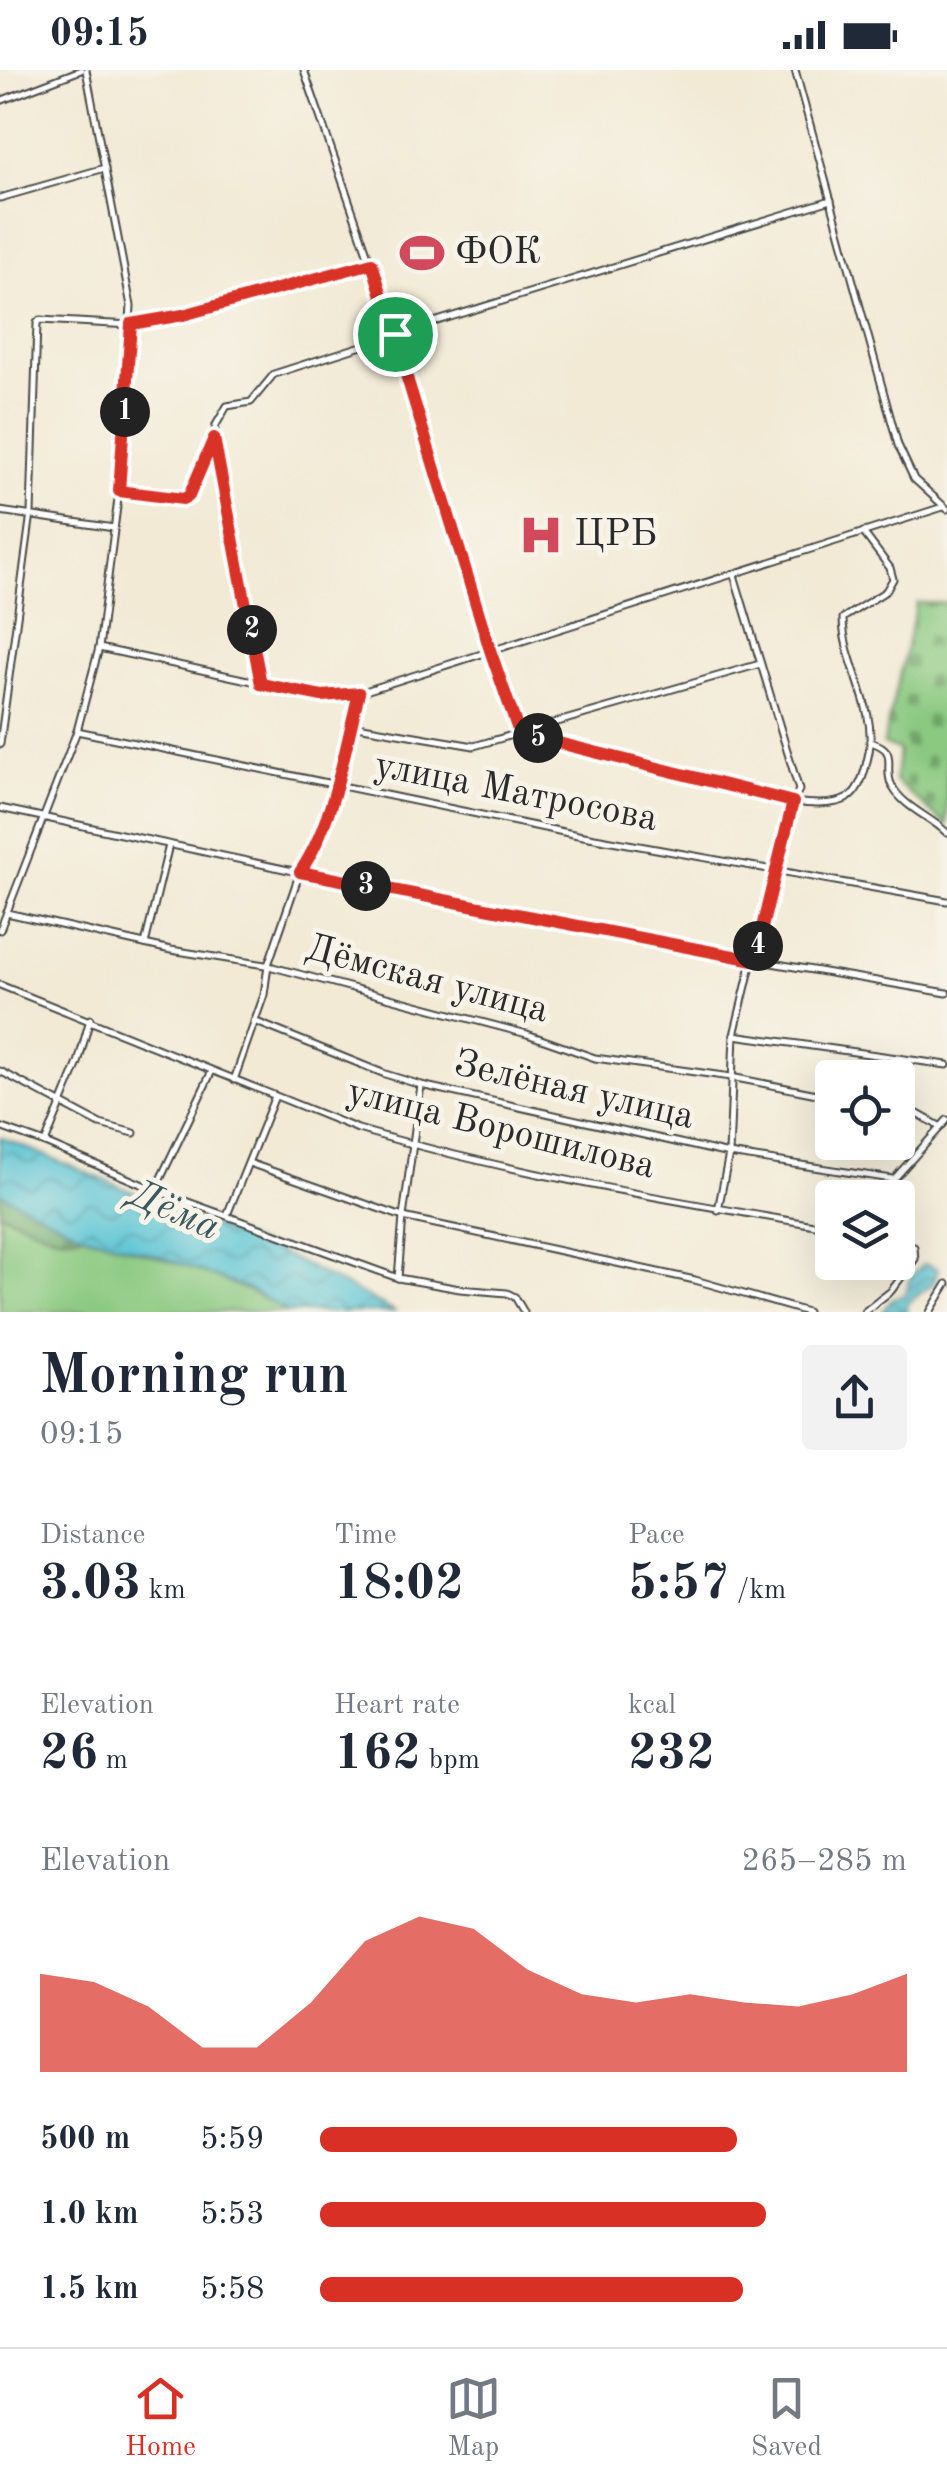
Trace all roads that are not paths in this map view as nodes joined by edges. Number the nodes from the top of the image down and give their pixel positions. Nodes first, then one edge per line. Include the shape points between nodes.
1 (84, 70) edge
2 (304, 70) edge
3 (795, 70) edge
4 (0, 100) edge
5 (105, 168) junction
6 (0, 198) edge
7 (831, 200) junction
8 (372, 263) junction
9 (131, 324) junction
10 (394, 335) junction
11 (214, 438) junction
12 (119, 491) junction
13 (945, 508) edge
14 (0, 510) edge
15 (32, 513) junction
16 (114, 528) junction
17 (863, 532) junction
18 (734, 574) junction
19 (99, 648) junction
20 (490, 650) junction
21 (760, 664) junction
22 (261, 684) junction
23 (359, 693) junction
24 (351, 725) junction
25 (77, 731) junction
26 (519, 733) junction
27 (870, 742) junction
28 (0, 744) edge
29 (334, 786) junction
30 (793, 802) junction
31 (0, 808) edge
32 (44, 816) junction
33 (947, 833) edge
34 (170, 844) junction
35 (775, 871) junction
36 (300, 872) junction
37 (947, 901) edge
38 (6, 913) junction
39 (0, 930) edge
40 (146, 944) junction
41 (754, 960) junction
42 (268, 966) junction
43 (2, 986) edge
44 (947, 993) edge
45 (0, 998) edge
46 (90, 1019) junction
47 (254, 1021) junction
48 (734, 1036) junction
49 (947, 1065) edge
50 (212, 1071) junction
51 (0, 1072) edge
52 (731, 1076) junction
53 (234, 1080) junction
54 (421, 1085) junction
55 (815, 1093) edge
56 (275, 1096) junction
57 (60, 1104) junction
58 (915, 1113) edge
59 (947, 1120) edge
60 (0, 1127) edge
61 (941, 1127) junction
62 (134, 1133) dead end
63 (46, 1143) junction
64 (412, 1144) junction
65 (729, 1154) junction
66 (249, 1162) junction
67 (892, 1180) joint
68 (155, 1190) junction
69 (718, 1210) junction
70 (227, 1216) junction
71 (403, 1216) junction
72 (815, 1225) edge
73 (398, 1278) junction
74 (899, 1280) edge
75 (947, 1284) edge
76 (524, 1312) edge
77 (807, 1312) edge
78 (864, 1312) edge
79 (930, 1312) edge

1 - 4 street
1 - 5 street
2 - 8 street
3 - 7 street
5 - 6 street
5 - 9 street
7 - 10 street
7 - 13 street via 898,446 914,479
8 - 9 street
8 - 10 street
9 - 12 street
9 - 15 street via 36,323
10 - 11 street via 274,374 251,402 226,406
10 - 20 street
11 - 12 street via 189,496
11 - 22 street
12 - 16 street
13 - 17 street
14 - 15 street
15 - 16 street
15 - 28 street
16 - 19 street
17 - 18 street
17 - 27 street via 893,579 886,591 843,618
18 - 20 street
18 - 21 street
19 - 22 street
19 - 25 street
20 - 23 street
20 - 26 street
21 - 26 street
21 - 30 street via 798,779
22 - 23 street via 322,696
23 - 24 street
24 - 26 street via 474,746
24 - 29 street
25 - 29 street, улица Матросова
25 - 32 street
26 - 30 street
27 - 30 street via 863,776 846,799
27 - 33 street via 888,753 893,790
29 - 35 street, улица Матросова
29 - 36 street
30 - 35 street
31 - 32 street
32 - 34 street
32 - 38 street
34 - 36 street
34 - 40 street
35 - 37 street, улица Матросова
35 - 41 street
36 - 41 street
36 - 42 street
38 - 39 street
38 - 40 street, Дёмская улица
40 - 42 street, Дёмская улица
41 - 44 street
41 - 48 street
42 - 47 street
42 - 52 street, Дёмская улица via 596,1058
43 - 45 street
43 - 46 street, улица Ворошилова
46 - 50 street, улица Ворошилова
46 - 57 street
47 - 53 street
47 - 54 street, Зелёная улица
48 - 49 street
48 - 52 street
50 - 53 street, улица Ворошилова
50 - 68 street
51 - 57 street
52 - 55 street, Дёмская улица
52 - 65 street
53 - 56 street, улица Ворошилова
54 - 64 street
54 - 65 street, Зелёная улица
56 - 64 street, улица Ворошилова
56 - 66 street
57 - 62 street
57 - 63 street
58 - 61 street
59 - 61 street
60 - 63 street
61 - 67 street
63 - 68 street
64 - 69 street, улица Ворошилова
64 - 71 street
65 - 67 street, Зелёная улица
65 - 69 street
66 - 70 street
66 - 71 street
68 - 70 street
69 - 72 street, улица Ворошилова
70 - 73 street
71 - 73 street
71 - 77 street via 695,1280
73 - 76 street via 500,1290 516,1297
74 - 78 street
75 - 79 street

